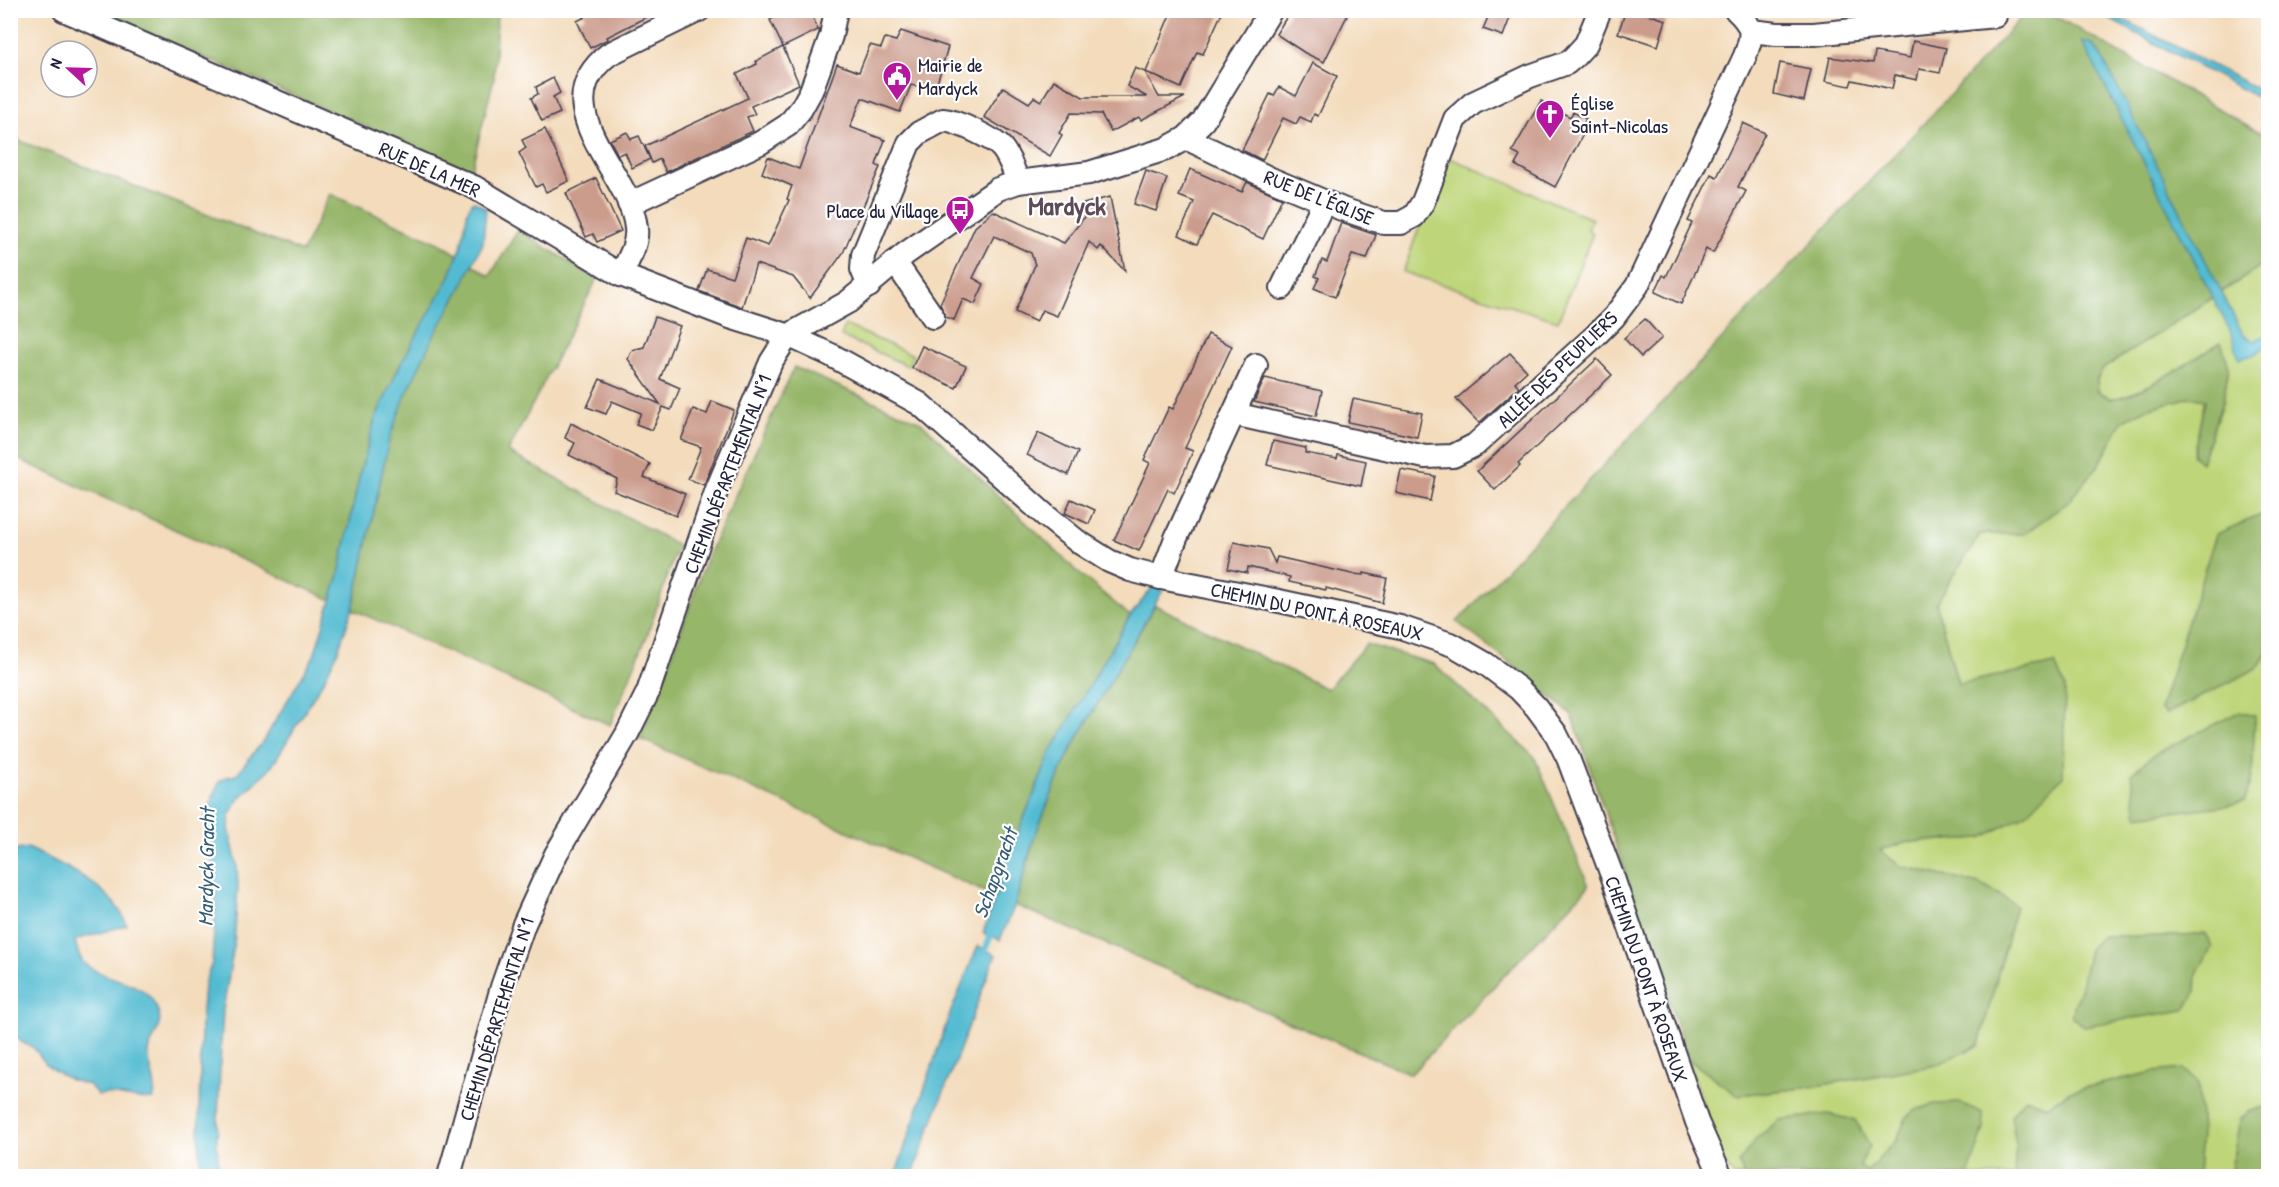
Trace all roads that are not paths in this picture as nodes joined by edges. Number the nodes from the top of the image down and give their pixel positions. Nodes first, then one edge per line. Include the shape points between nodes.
1 (64, 10) edge
2 (699, 10) edge
3 (836, 10) edge
4 (1271, 10) edge
5 (1600, 10) edge
6 (1736, 10) edge
7 (1995, 16) dead end
8 (1751, 31) junction
9 (1186, 138) junction
10 (1018, 183) junction
11 (1324, 202) junction
12 (629, 204) junction
13 (895, 262) junction
14 (621, 275) junction
15 (869, 286) junction
16 (1282, 288) dead end
17 (933, 317) dead end
18 (790, 336) junction
19 (1256, 365) dead end
20 (1234, 414) junction
21 (1161, 578) junction
22 (449, 1176) edge
23 (1721, 1176) edge

1 - 14 street, RUE DE LA MER via 467,184
2 - 12 street via 609,54 596,65 588,81 584,99 590,131
3 - 12 street via 811,91 788,125 760,143
4 - 9 street, CHEMIN DÉPARTEMENTAL N°1 via 1206,116
5 - 11 street, RUE DE L'ÉGLISE via 1586,44 1567,63 1530,76 1473,103 1461,113 1451,126 1419,211 1407,221 1384,223
6 - 8 street
7 - 8 street via 1814,34
8 - 20 street, ALLÉE DES PEUPLIERS via 1745,56 1630,296 1596,336 1475,446 1454,456 1425,457
9 - 10 street, CHEMIN DÉPARTEMENTAL N°1 via 1166,149 1104,169
9 - 11 street, RUE DE L'ÉGLISE
10 - 13 street, CHEMIN DÉPARTEMENTAL N°1 via 990,193
10 - 15 street via 1002,148 960,124 943,120 919,133 909,143 863,255 862,269
11 - 16 street
12 - 14 street via 636,239
13 - 15 street, CHEMIN DÉPARTEMENTAL N°1
13 - 17 street
14 - 18 street, RUE DE LA MER
15 - 18 street, CHEMIN DÉPARTEMENTAL N°1
18 - 21 street, CHEMIN DU PONT À ROSEAUX via 920,404 1046,516 1088,548 1130,570
18 - 22 street, CHEMIN DÉPARTEMENTAL N°1 via 771,362 717,489 648,692 556,854 531,907 502,987
19 - 20 street
20 - 21 street
21 - 23 street, CHEMIN DU PONT À ROSEAUX via 1428,635 1486,664 1536,707 1556,734 1577,778 1697,1122

